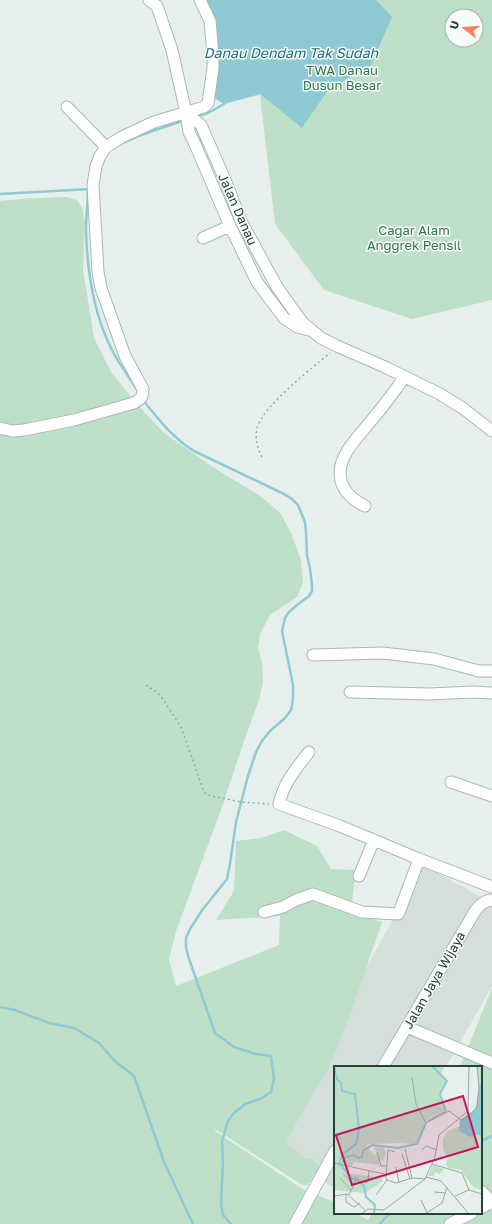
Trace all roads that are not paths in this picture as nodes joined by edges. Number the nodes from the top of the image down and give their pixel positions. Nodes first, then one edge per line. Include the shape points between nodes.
1 (150, 0) edge
2 (200, 0) edge
3 (67, 107) dead end
4 (189, 119) junction
5 (106, 147) junction
6 (230, 226) junction
7 (203, 238) dead end
8 (312, 331) junction
9 (405, 377) junction
10 (0, 428) edge
11 (492, 431) edge
12 (365, 506) dead end
13 (313, 655) dead end
14 (492, 671) edge
15 (350, 692) dead end
16 (492, 693) edge
17 (309, 752) dead end
18 (451, 782) dead end
19 (492, 796) edge
20 (374, 840) junction
21 (419, 859) junction
22 (359, 876) dead end
23 (492, 887) edge
24 (492, 900) edge
25 (264, 912) dead end
26 (407, 1027) junction
27 (492, 1063) edge
28 (384, 1066) edge
29 (334, 1153) edge
30 (482, 1192) edge
31 (492, 1202) edge
32 (482, 1207) edge
33 (470, 1214) edge
34 (295, 1224) edge
35 (450, 1224) edge

1 - 4 street via 157,6 172,50
2 - 4 street via 210,21 213,68 209,99 204,107
3 - 5 street
4 - 5 street via 154,122
4 - 6 street, Jalan Danau via 189,132
4 - 8 street, Jalan Danau via 201,125 241,221 277,287 303,323
5 - 10 street via 96,166 93,189 98,272 101,288 125,356 142,385 142,396 134,403 74,420 18,431
6 - 7 street
6 - 8 street, Jalan Danau via 264,294 284,318 298,327
8 - 9 street, Jalan Danau via 337,346
9 - 11 street, Jalan Danau via 440,394
9 - 12 street via 356,439 342,464 341,482 346,492
13 - 14 street via 383,653 434,659 479,671
15 - 16 street
17 - 20 street via 287,782 279,804
18 - 19 street
20 - 21 street
20 - 22 street
21 - 23 street
21 - 25 street via 398,914 362,912 313,894
24 - 26 street, Jalan Jaya Wijaya via 485,901 478,907
26 - 27 street
26 - 28 street, Jalan Jaya Wijaya
29 - 34 street
30 - 31 street
31 - 32 street
33 - 35 street

